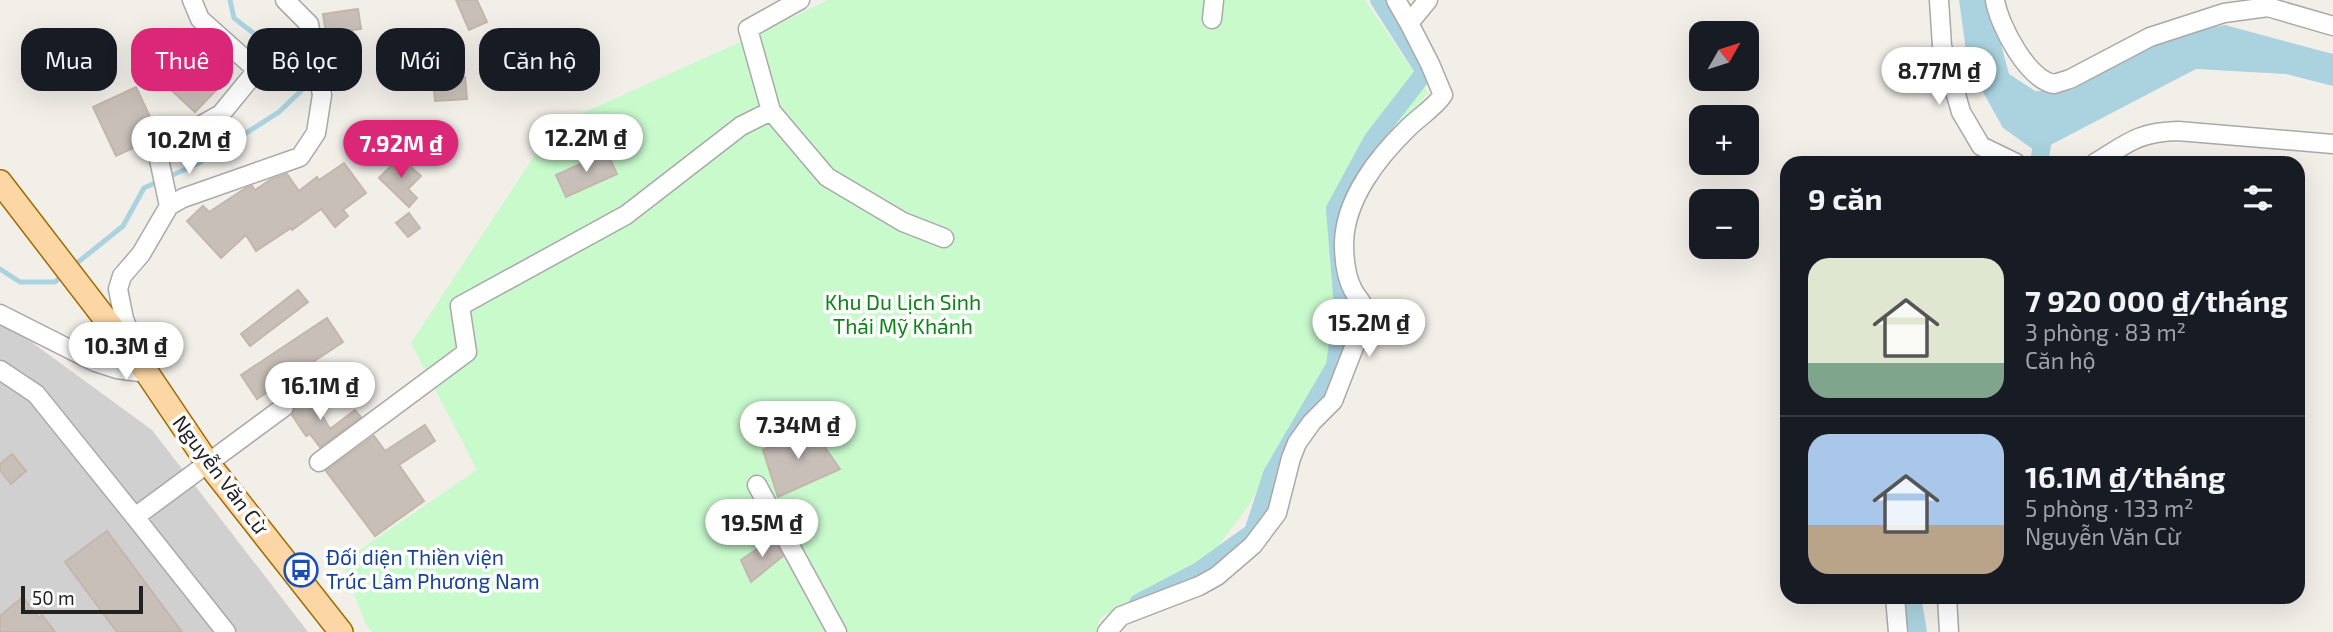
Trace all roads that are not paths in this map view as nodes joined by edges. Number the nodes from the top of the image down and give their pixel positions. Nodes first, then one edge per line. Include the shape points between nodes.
1 (192, 0) edge
2 (285, 0) edge
3 (800, 0) edge
4 (1214, 0) edge
5 (1428, 0) edge
6 (1939, 0) edge
7 (1995, 0) edge
8 (1402, 10) edge
9 (1212, 19) dead end
10 (2333, 26) edge
11 (771, 111) junction
12 (2333, 144) edge
13 (2002, 156) edge
14 (2107, 156) edge
15 (0, 182) edge
16 (169, 206) junction
17 (944, 238) dead end
18 (0, 314) edge
19 (0, 370) edge
20 (146, 373) junction
21 (284, 407) dead end
22 (207, 462) junction
23 (319, 462) dead end
24 (757, 485) dead end
25 (135, 517) junction
26 (1896, 604) edge
27 (1948, 604) edge
28 (226, 632) edge
29 (341, 632) edge
30 (837, 632) edge
31 (1107, 632) edge
32 (1898, 632) edge
33 (1950, 632) edge

1 - 16 street via 200,19 257,70 221,114 157,150
2 - 16 street via 309,24 322,95 316,133 300,157
3 - 11 street via 748,29
4 - 9 street
5 - 8 street
6 - 13 street via 1944,55 1961,112 1981,146
7 - 10 street via 2014,46 2042,78 2054,84 2150,37 2224,13 2268,7
8 - 31 street via 1443,95 1389,146 1353,206 1345,253 1353,290 1366,313 1333,401 1297,443 1277,513 1253,545 1217,576 1121,616
11 - 17 street via 827,177 903,222
11 - 23 street via 741,126 626,215 460,306 467,352
12 - 14 street via 2156,132
15 - 20 main road, Nguyễn Văn Cừ
16 - 20 street via 118,289 124,319
18 - 20 street via 95,362
19 - 25 street via 36,394
20 - 22 main road, Nguyễn Văn Cừ
21 - 22 street
22 - 25 street
22 - 29 main road, Nguyễn Văn Cừ
24 - 30 street
25 - 28 street
26 - 32 street
27 - 33 street

